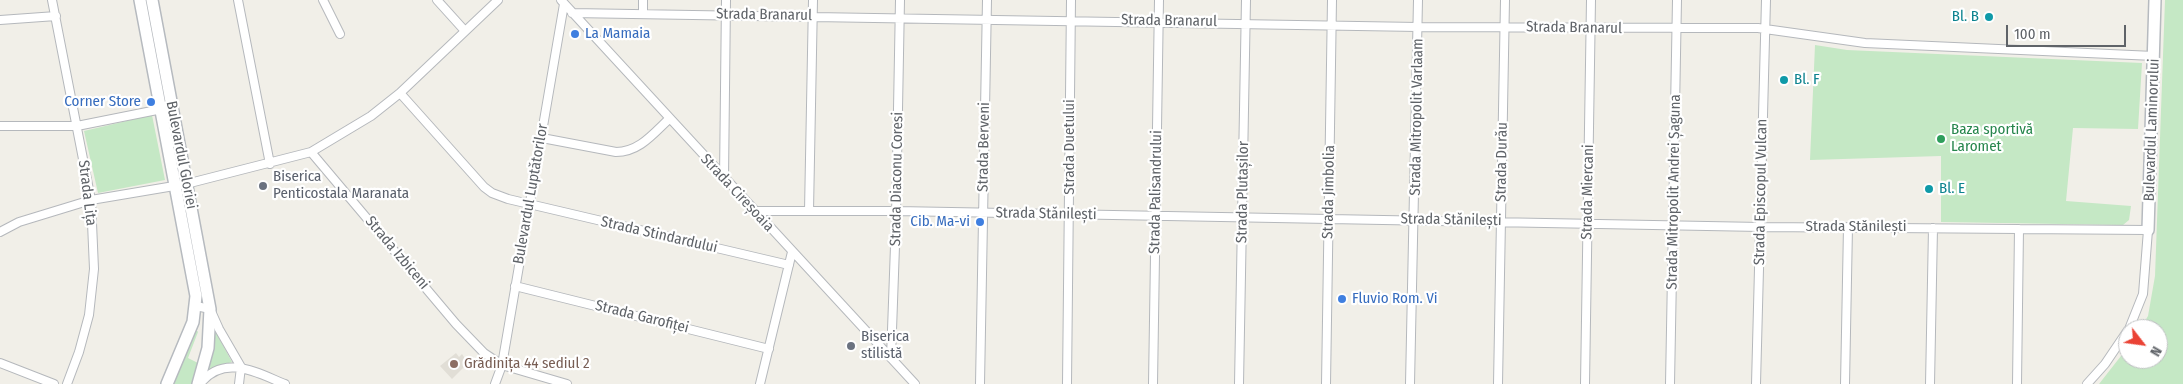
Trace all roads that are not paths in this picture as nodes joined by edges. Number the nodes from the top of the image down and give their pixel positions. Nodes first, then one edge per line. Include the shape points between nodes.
1 (52, 0) edge
2 (140, 0) edge
3 (152, 0) edge
4 (238, 0) edge
5 (324, 0) edge
6 (437, 0) edge
7 (498, 0) edge
8 (643, 0) edge
9 (726, 0) edge
10 (813, 0) edge
11 (900, 0) edge
12 (987, 0) edge
13 (1071, 0) edge
14 (1159, 0) edge
15 (1246, 0) edge
16 (1332, 0) edge
17 (1418, 0) edge
18 (1505, 0) edge
19 (1591, 0) edge
20 (1677, 0) edge
21 (1766, 0) edge
22 (2155, 0) edge
23 (562, 2) edge
24 (572, 13) junction
25 (643, 13) junction
26 (726, 14) junction
27 (813, 15) junction
28 (56, 16) junction
29 (900, 17) junction
30 (986, 18) junction
31 (1070, 19) junction
32 (0, 20) edge
33 (1158, 21) junction
34 (1246, 23) junction
35 (1332, 25) junction
36 (1418, 26) junction
37 (1505, 28) junction
38 (1765, 28) junction
39 (1590, 29) junction
40 (1677, 29) junction
41 (464, 31) junction
42 (340, 34) dead end
43 (2154, 56) junction
44 (400, 93) junction
45 (167, 109) junction
46 (669, 118) junction
47 (0, 126) edge
48 (77, 126) junction
49 (542, 138) junction
50 (311, 152) junction
51 (270, 164) junction
52 (724, 178) junction
53 (180, 185) junction
54 (91, 200) junction
55 (530, 204) junction
56 (754, 211) junction
57 (809, 211) junction
58 (897, 211) junction
59 (983, 212) junction
60 (1070, 214) junction
61 (1156, 216) junction
62 (1242, 217) junction
63 (1329, 218) junction
64 (1415, 219) junction
65 (1501, 221) junction
66 (1587, 224) junction
67 (1674, 225) junction
68 (1761, 227) junction
69 (1848, 227) junction
70 (1933, 228) junction
71 (2019, 229) junction
72 (2148, 230) junction
73 (0, 232) edge
74 (792, 252) junction
75 (789, 265) junction
76 (515, 286) junction
77 (196, 306) junction
78 (210, 309) junction
79 (2133, 319) edge
80 (2118, 345) edge
81 (769, 349) junction
82 (891, 358) junction
83 (0, 363) edge
84 (502, 366) junction
85 (241, 367) junction
86 (54, 384) edge
87 (67, 384) edge
88 (167, 384) edge
89 (199, 384) edge
90 (239, 384) edge
91 (285, 384) edge
92 (495, 384) edge
93 (567, 384) edge
94 (760, 384) edge
95 (915, 384) edge
96 (980, 384) edge
97 (1067, 384) edge
98 (1153, 384) edge
99 (1240, 384) edge
100 (1326, 384) edge
101 (1410, 384) edge
102 (1498, 384) edge
103 (1585, 384) edge
104 (1670, 384) edge
105 (1756, 384) edge
106 (1845, 384) edge
107 (1930, 384) edge
108 (2017, 384) edge
109 (2087, 384) edge

1 - 28 street, Strada Lița
2 - 45 street, Bulevardul Gloriei
3 - 45 street, Bulevardul Gloriei
4 - 51 street
5 - 42 street
6 - 41 street
7 - 41 street
8 - 25 street
9 - 26 street
10 - 27 street
11 - 29 street, Strada Diaconu Coresi
12 - 30 street, Strada Berveni
13 - 31 street, Strada Duetului
14 - 33 street, Strada Palisandrului
15 - 34 street, Strada Plutașilor
16 - 35 street, Strada Jimbolia
17 - 36 street, Strada Mitropolit Varlaam
18 - 37 street, Strada Durău
19 - 39 street, Strada Miercani
20 - 40 street, Strada Mitropolit Andrei Șaguna
21 - 38 street, Strada Episcopul Vulcan
22 - 43 street, Bulevardul Laminorului
23 - 24 street, Strada Cireșoaia
23 - 49 street, Bulevardul Luptătorilor
24 - 25 street, Strada Branarul
24 - 46 street, Strada Cireșoaia
25 - 26 street, Strada Branarul
26 - 27 street, Strada Branarul
26 - 52 street
27 - 29 street, Strada Branarul
27 - 57 street
28 - 32 street
28 - 48 street, Strada Lița
29 - 30 street, Strada Branarul
29 - 58 street, Strada Diaconu Coresi
30 - 31 street, Strada Branarul
30 - 59 street, Strada Berveni
31 - 33 street, Strada Branarul
31 - 60 street, Strada Duetului
33 - 34 street, Strada Branarul
33 - 61 street, Strada Palisandrului
34 - 35 street, Strada Branarul
34 - 62 street, Strada Plutașilor
35 - 36 street, Strada Branarul
35 - 63 street, Strada Jimbolia
36 - 37 street, Strada Branarul
36 - 64 street, Strada Mitropolit Varlaam
37 - 39 street, Strada Branarul
37 - 65 street, Strada Durău
38 - 40 street, Strada Branarul
38 - 43 street, Strada Branarul via 1865,43
38 - 68 street, Strada Episcopul Vulcan
39 - 40 street, Strada Branarul
39 - 66 street, Strada Miercani
40 - 67 street, Strada Mitropolit Andrei Șaguna
41 - 44 street
43 - 72 street, Bulevardul Laminorului
44 - 50 street via 371,116
44 - 55 street, Strada Stindardului via 484,187 501,197
45 - 48 street
45 - 53 street, Bulevardul Gloriei
46 - 49 street via 637,148 625,152
46 - 52 street, Strada Cireșoaia
47 - 48 street
48 - 54 street, Strada Lița
49 - 55 street, Bulevardul Luptătorilor
50 - 51 street
50 - 84 street, Strada Izbiceni via 462,331
51 - 53 street
52 - 56 street, Strada Cireșoaia
53 - 54 street
53 - 77 street, Bulevardul Gloriei
53 - 78 street, Bulevardul Gloriei
54 - 73 street via 19,222
54 - 87 street, Strada Lița via 94,268 89,315
55 - 75 street, Strada Stindardului
55 - 76 street, Bulevardul Luptătorilor
56 - 57 street, Strada Stănilești
56 - 74 street, Strada Cireșoaia
57 - 58 street, Strada Stănilești
58 - 59 street, Strada Stănilești
58 - 82 street, Strada Diaconu Coresi
59 - 60 street, Strada Stănilești
59 - 96 street, Strada Berveni
60 - 61 street, Strada Stănilești
60 - 97 street, Strada Duetului
61 - 62 street, Strada Stănilești
61 - 98 street, Strada Palisandrului
62 - 63 street, Strada Stănilești
62 - 99 street, Strada Plutașilor
63 - 64 street, Strada Stănilești
63 - 100 street, Strada Jimbolia
64 - 65 street, Strada Stănilești
64 - 101 street, Strada Mitropolit Varlaam
65 - 66 street, Strada Stănilești
65 - 102 street, Strada Durău
66 - 67 street, Strada Stănilești
66 - 103 street, Strada Miercani
67 - 68 street, Strada Stănilești
67 - 104 street, Strada Mitropolit Andrei Șaguna
68 - 69 street, Strada Stănilești
68 - 105 street, Strada Episcopul Vulcan
69 - 70 street, Strada Stănilești
69 - 106 street
70 - 71 street, Strada Stănilești
70 - 107 street
71 - 72 street, Strada Stănilești
71 - 108 street
72 - 79 street via 2143,294
74 - 75 street
74 - 82 street, Strada Cireșoaia
75 - 81 street
76 - 81 street, Strada Garofiței
76 - 84 street, Bulevardul Luptătorilor
77 - 78 street
77 - 88 street
78 - 85 street
78 - 89 street, Bulevardul Gloriei via 208,348
80 - 109 street
81 - 94 street
82 - 95 street, Strada Cireșoaia
83 - 86 street
84 - 92 street, Bulevardul Luptătorilor
84 - 93 street
85 - 89 street via 216,371
85 - 90 street
85 - 91 street

